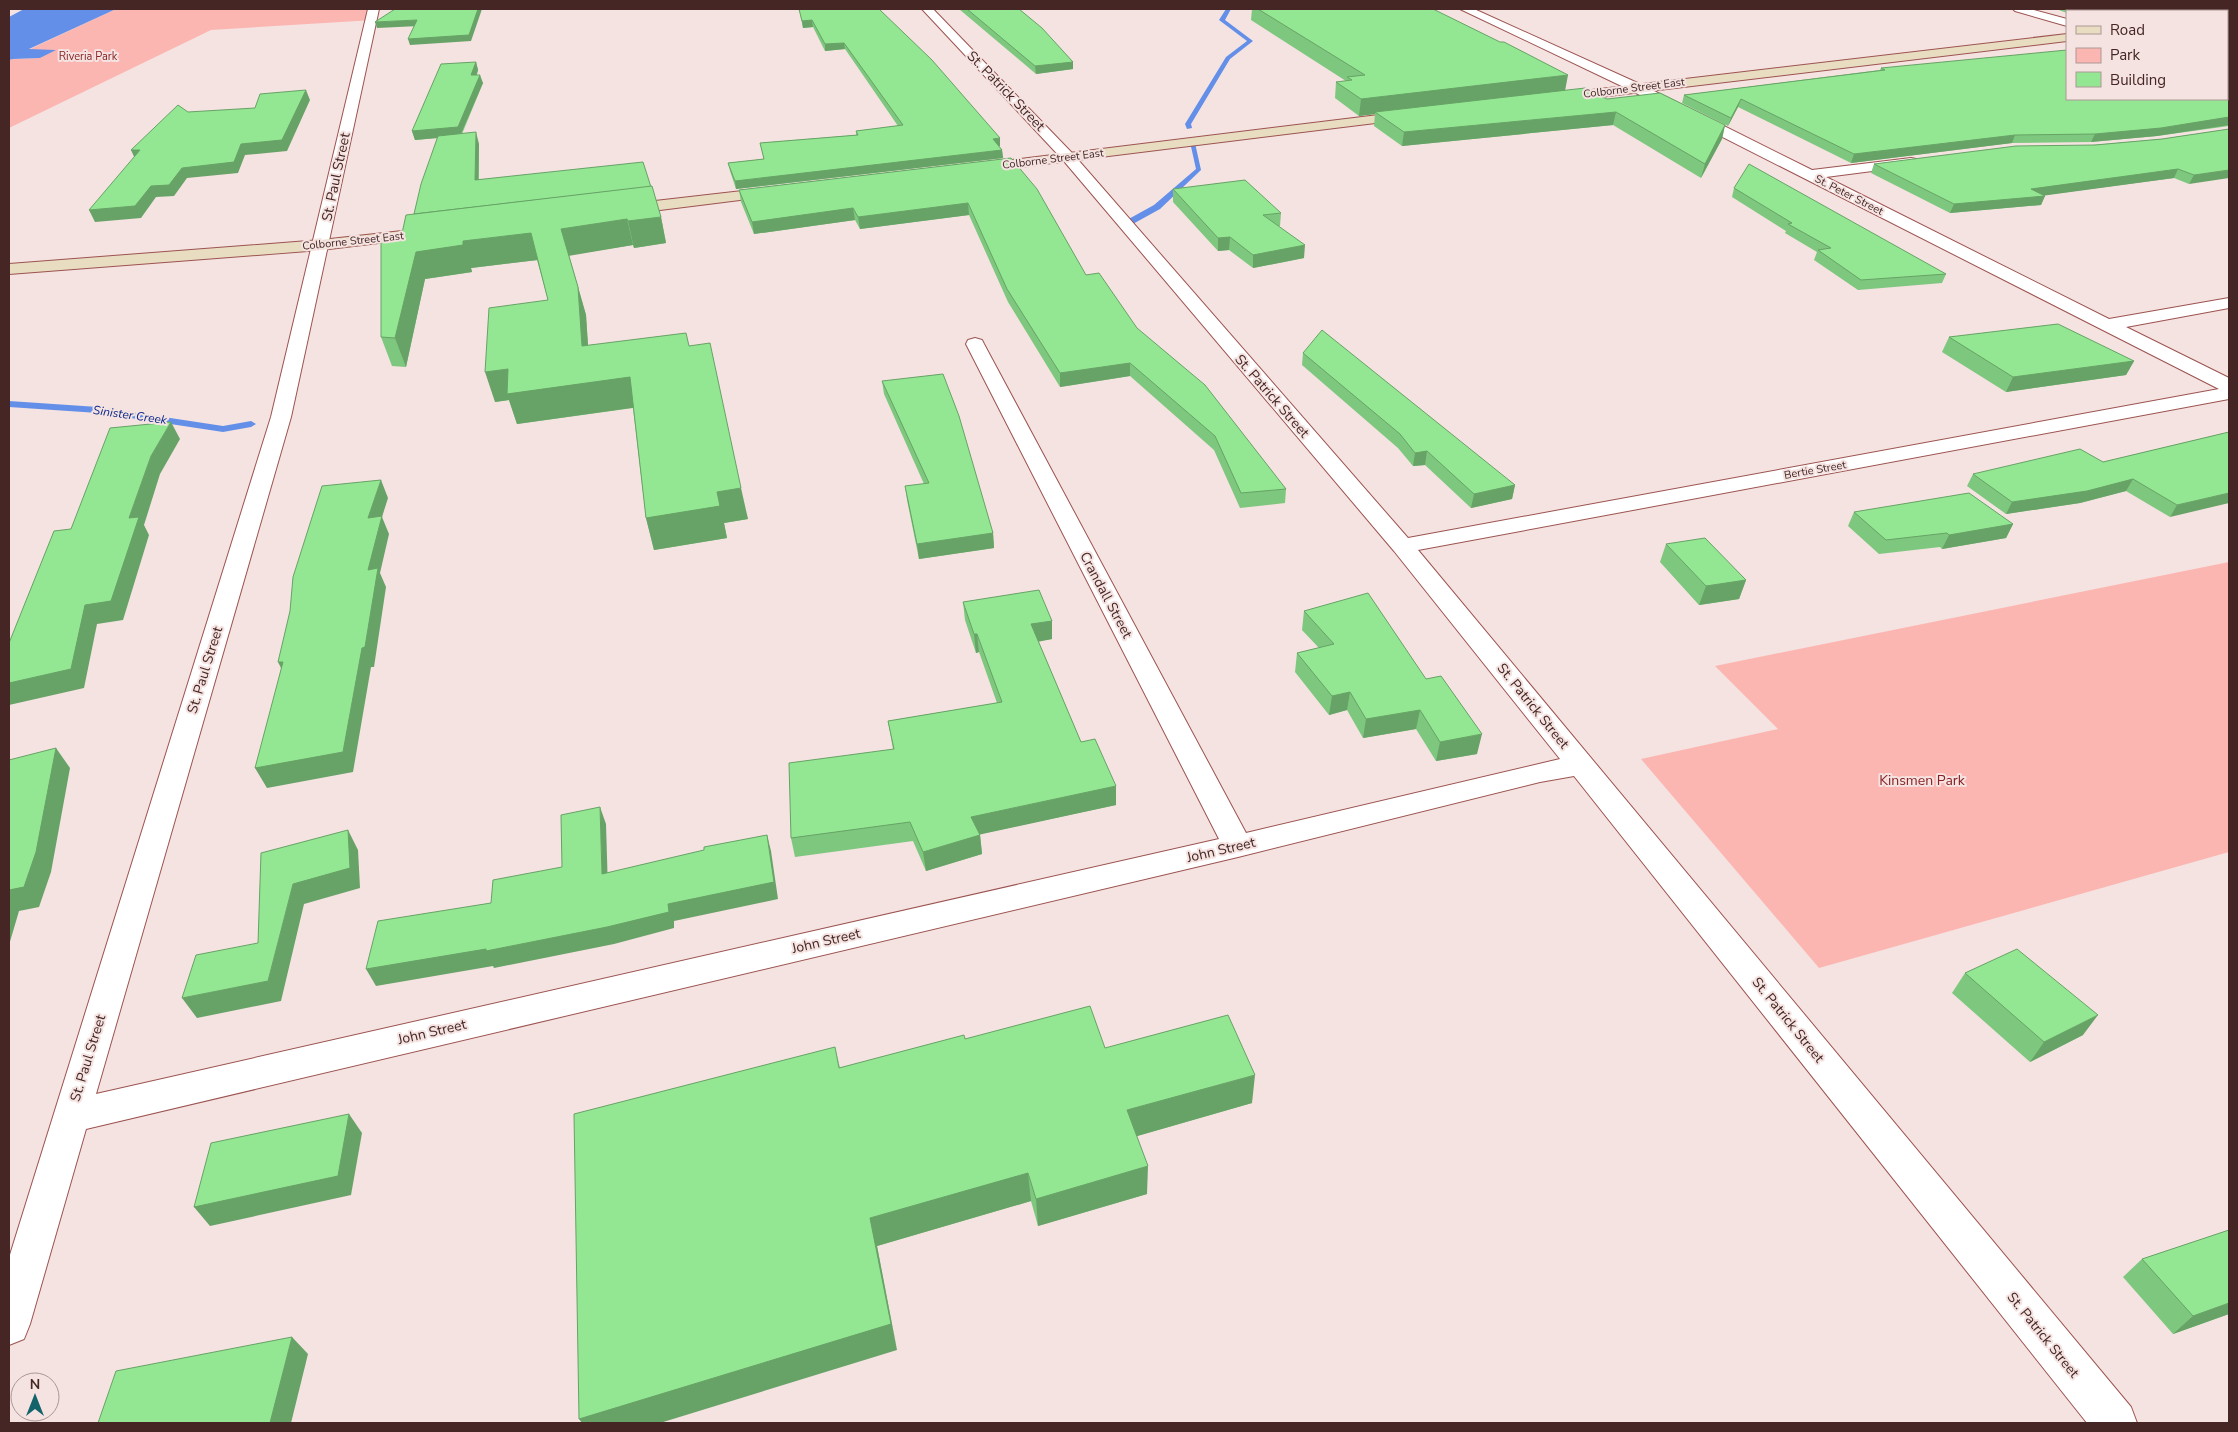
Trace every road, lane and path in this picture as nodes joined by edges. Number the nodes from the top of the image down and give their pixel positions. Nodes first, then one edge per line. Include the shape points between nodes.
1 (373, 9) edge
2 (927, 9) edge
3 (1466, 9) edge
4 (2019, 9) edge
5 (2066, 24) edge
6 (2066, 36) edge
7 (1637, 88) junction
8 (1539, 100) edge
9 (1421, 114) edge
10 (1068, 157) junction
11 (1925, 160) edge
12 (970, 169) edge
13 (1811, 176) junction
14 (793, 190) edge
15 (606, 212) edge
16 (449, 230) edge
17 (321, 246) junction
18 (9, 269) edge
19 (2229, 303) edge
20 (2105, 325) junction
21 (975, 344) dead end
22 (2229, 386) edge
23 (2229, 393) edge
24 (1402, 546) junction
25 (1581, 764) junction
26 (1238, 846) junction
27 (71, 1116) junction
28 (9, 1324) edge
29 (2115, 1423) edge

1 - 17 street, St. Paul Street
2 - 10 street, St. Patrick Street
3 - 7 street, St. Peter Street
4 - 5 street
6 - 7 main road, Colborne Street East
7 - 8 main road, Colborne Street East
7 - 13 street, St. Peter Street
9 - 10 main road, Colborne Street East
10 - 12 main road, Colborne Street East
10 - 24 street, St. Patrick Street
11 - 13 street
13 - 20 street, St. Peter Street
14 - 15 main road
16 - 17 main road, Colborne Street East
17 - 18 main road, Colborne Street East
17 - 27 street, St. Paul Street via 281,417
19 - 20 street
20 - 22 street, St. Peter Street
21 - 26 street, Crandall Street
23 - 24 street, Bertie Street
24 - 25 street, St. Patrick Street
25 - 26 street, John Street
25 - 29 street, St. Patrick Street
26 - 27 street, John Street
27 - 28 street, St. Paul Street

